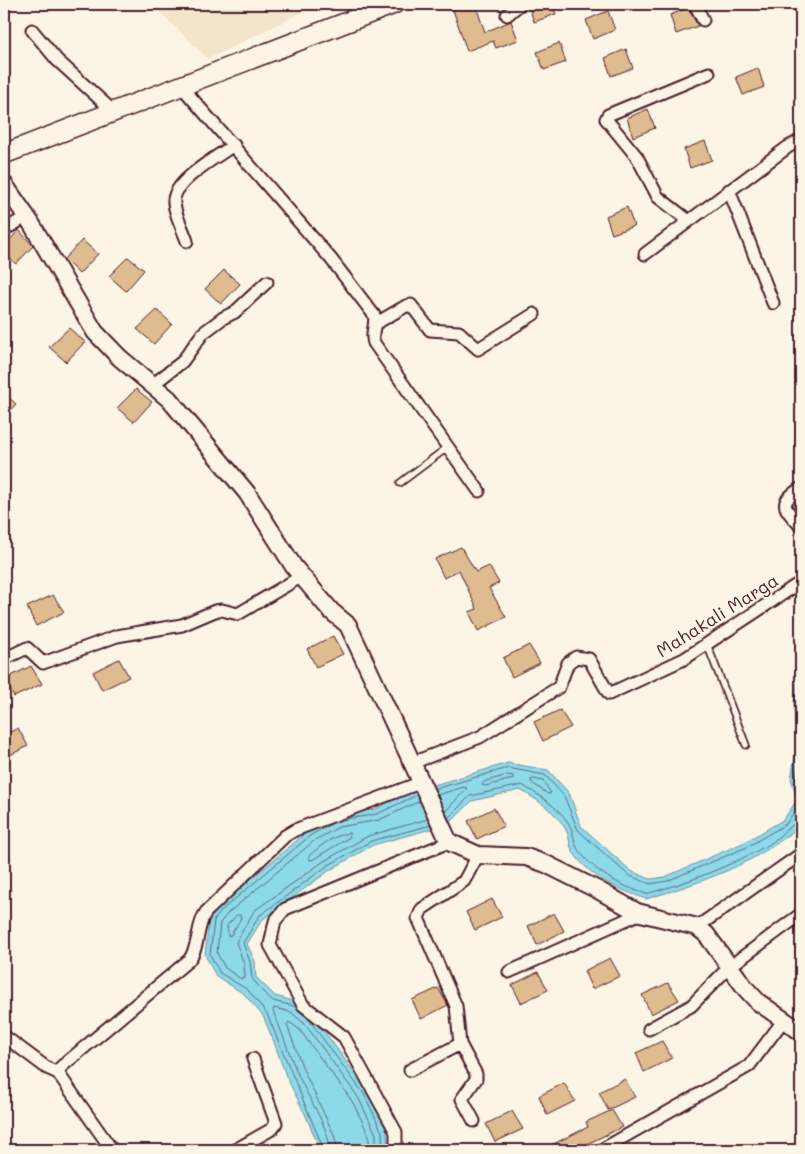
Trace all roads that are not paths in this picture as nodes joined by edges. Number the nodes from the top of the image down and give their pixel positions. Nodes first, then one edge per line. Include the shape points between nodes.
1 (394, 4) edge
2 (520, 4) edge
3 (695, 4) edge
4 (358, 10) edge
5 (506, 15) dead end
6 (702, 20) dead end
7 (32, 30) dead end
8 (709, 73) dead end
9 (182, 87) junction
10 (114, 112) junction
11 (801, 140) edge
12 (234, 145) junction
13 (4, 154) edge
14 (4, 184) edge
15 (730, 190) junction
16 (26, 217) junction
17 (689, 221) junction
18 (4, 230) edge
19 (187, 240) dead end
20 (645, 254) dead end
21 (267, 282) dead end
22 (774, 303) dead end
23 (534, 314) dead end
24 (375, 324) junction
25 (151, 386) junction
26 (448, 447) junction
27 (400, 483) dead end
28 (801, 488) edge
29 (479, 492) dead end
30 (801, 527) edge
31 (302, 576) junction
32 (801, 582) edge
33 (707, 644) junction
34 (4, 659) edge
35 (746, 745) dead end
36 (412, 763) junction
37 (423, 784) junction
38 (447, 837) junction
39 (801, 854) edge
40 (478, 855) junction
41 (641, 913) junction
42 (801, 914) edge
43 (697, 926) junction
44 (729, 967) junction
45 (510, 972) dead end
46 (783, 1021) junction
47 (649, 1029) dead end
48 (801, 1032) edge
49 (4, 1036) edge
50 (460, 1044) junction
51 (253, 1059) dead end
52 (410, 1070) dead end
53 (58, 1073) junction
54 (474, 1121) dead end
55 (112, 1150) edge
56 (235, 1150) edge
57 (396, 1150) edge
58 (601, 1150) edge

1 - 4 main road
2 - 5 street
3 - 6 street
4 - 9 main road
7 - 10 street via 57,60
8 - 17 street via 606,118 637,157 658,197
9 - 10 main road
9 - 12 street
10 - 13 main road
11 - 15 street
12 - 19 street via 183,182 175,192 174,203
12 - 24 street via 331,260 374,315
14 - 16 main road
15 - 17 street
15 - 22 street
16 - 18 street
16 - 25 main road via 95,332
17 - 20 street
21 - 25 street via 235,312 203,334 182,362
23 - 24 street via 478,349 460,332 430,330 411,305
24 - 26 street via 372,333 374,343
25 - 31 main road via 169,399 228,468
26 - 27 lane
26 - 29 street
28 - 30 street via 784,503
31 - 34 street via 238,614 215,611 182,625 117,636 43,664 27,648
31 - 36 main road via 348,626
32 - 33 street, Mahakali Marga
33 - 35 lane
33 - 36 street, Mahakali Marga via 684,659 609,694 588,659 576,657 568,663 559,687 552,692 480,737
36 - 37 main road
37 - 38 main road
37 - 53 street via 305,824 285,836 206,912 190,960
38 - 40 main road
38 - 57 street via 285,909 275,921 270,938 272,951 303,1004 344,1037 396,1132
39 - 43 street
40 - 41 main road via 526,856
40 - 50 street via 464,881 422,909 418,918 456,1006
41 - 43 main road
41 - 45 street
42 - 44 street
43 - 44 main road
44 - 46 main road via 758,1002
44 - 47 street via 691,1006
46 - 48 main road
46 - 58 street via 749,1066
49 - 53 street
50 - 52 street
50 - 54 street via 477,1077 462,1099
51 - 56 street via 276,1123 272,1129
53 - 55 street

